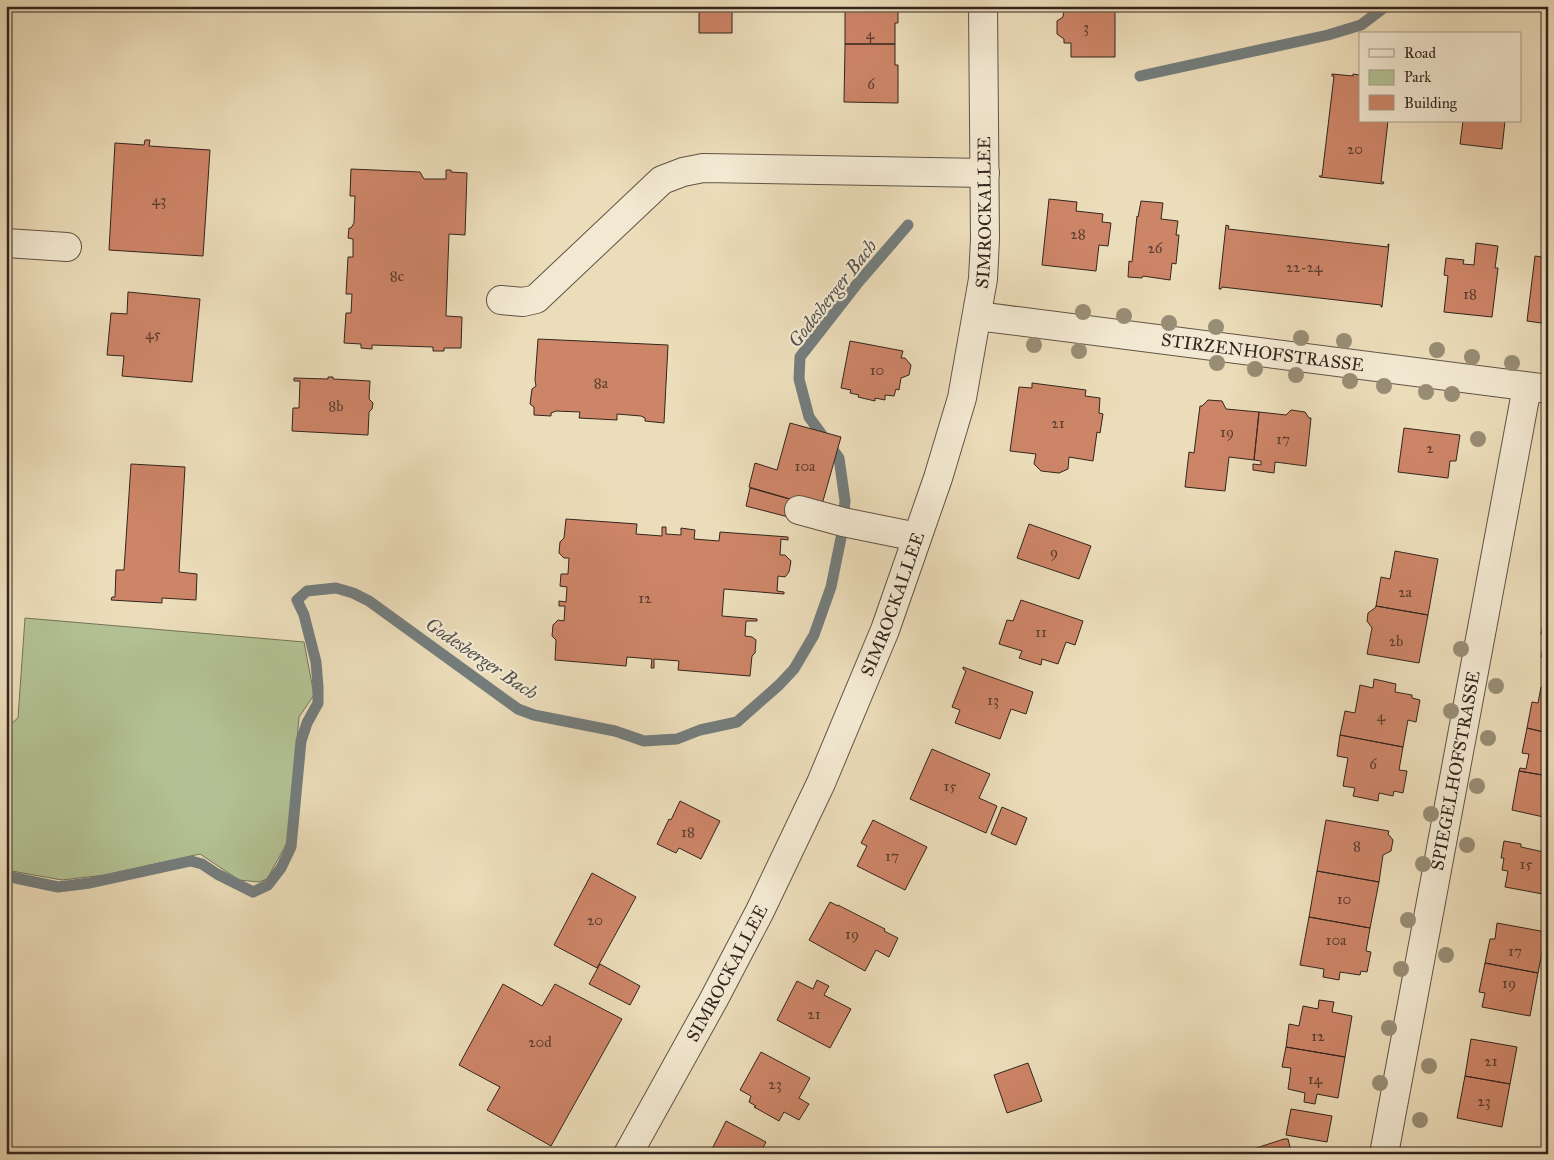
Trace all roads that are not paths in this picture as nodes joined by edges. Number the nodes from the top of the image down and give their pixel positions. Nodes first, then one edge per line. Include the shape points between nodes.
1 (983, 6) edge
2 (985, 173) junction
3 (6, 243) edge
4 (67, 248) dead end
5 (501, 300) dead end
6 (977, 316) junction
7 (1537, 388) edge
8 (798, 510) dead end
9 (917, 537) junction
10 (628, 1154) edge
11 (1384, 1154) edge

1 - 2 street, SIMROCKALLEE
2 - 5 street via 704,168 683,172 662,180 536,300
2 - 6 street, SIMROCKALLEE via 983,279
3 - 4 street
6 - 7 street, STIRZENHOFSTRASSE
6 - 9 street, SIMROCKALLEE via 962,398
7 - 11 street, SPIEGELHOFSTRASSE
8 - 9 street
9 - 10 street, SIMROCKALLEE via 885,630 821,783 742,946

